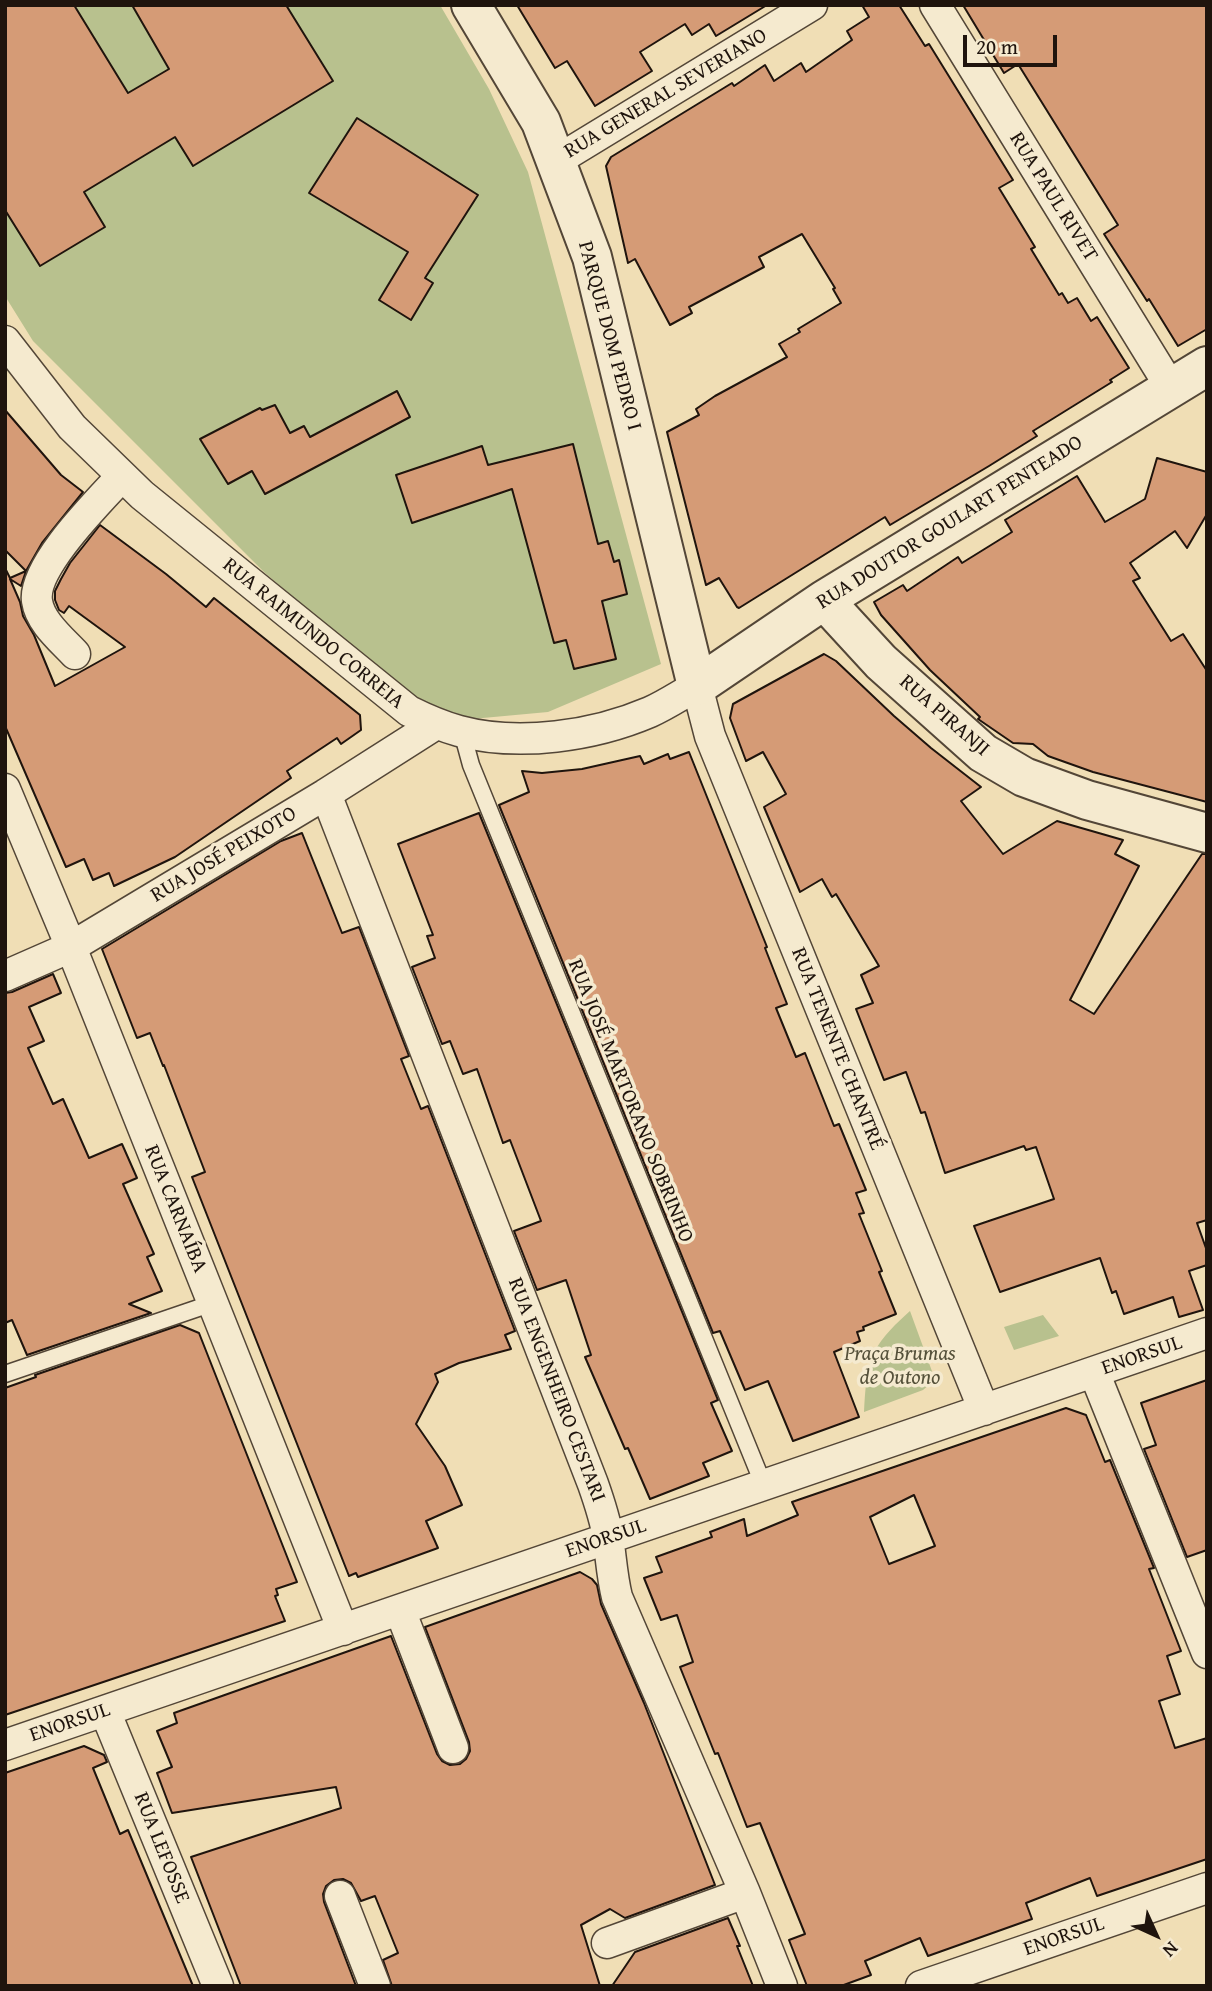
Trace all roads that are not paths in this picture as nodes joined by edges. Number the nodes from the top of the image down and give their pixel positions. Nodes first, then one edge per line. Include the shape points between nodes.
1 (471, 5) edge
2 (812, 5) edge
3 (935, 5) edge
4 (556, 161) junction
5 (5, 341) edge
6 (1207, 366) edge
7 (1171, 388) junction
8 (122, 476) junction
9 (824, 600) junction
10 (75, 654) dead end
11 (697, 685) junction
12 (449, 728) junction
13 (5, 789) edge
14 (326, 794) junction
15 (1207, 833) edge
16 (71, 947) junction
17 (5, 976) edge
18 (213, 1303) junction
19 (1207, 1334) edge
20 (1094, 1372) junction
21 (5, 1374) edge
22 (984, 1410) junction
23 (764, 1486) junction
24 (608, 1538) junction
25 (400, 1610) junction
26 (343, 1630) junction
27 (1207, 1653) edge
28 (105, 1711) junction
29 (5, 1745) edge
30 (453, 1748) dead end
31 (1207, 1888) edge
32 (745, 1893) junction
33 (340, 1896) dead end
34 (607, 1943) dead end
35 (218, 1986) edge
36 (375, 1986) edge
37 (782, 1986) edge
38 (921, 1986) edge

1 - 4 street, PARQUE DOM PEDRO I via 541,122
2 - 4 street, RUA GENERAL SEVERIANO
3 - 7 street, RUA PAUL RIVET
4 - 11 street, PARQUE DOM PEDRO I via 592,257
5 - 8 street, RUA RAIMUNDO CORREIA via 72,428
6 - 7 street, RUA DOUTOR GOULART PENTEADO
7 - 9 street, RUA DOUTOR GOULART PENTEADO
8 - 10 street via 71,533 38,585 41,613
8 - 12 street, RUA RAIMUNDO CORREIA via 409,711
9 - 11 street, RUA DOUTOR GOULART PENTEADO
9 - 15 street, RUA PIRANJI via 881,662 983,752 1024,777 1087,800
11 - 12 street, RUA RAIMUNDO CORREIA via 651,712 594,730 547,738 505,738
11 - 22 street, RUA TENENTE CHANTRÉ via 710,736
12 - 14 street, RUA JOSÉ PEIXOTO
12 - 23 lane, RUA JOSÉ MARTORANO SOBRINHO via 471,765
13 - 16 street, RUA CARNAÍBA
14 - 16 street, RUA JOSÉ PEIXOTO
14 - 24 street, RUA ENGENHEIRO CESTARI via 593,1484
16 - 17 street, RUA JOSÉ PEIXOTO
16 - 18 street, RUA CARNAÍBA
18 - 21 lane
18 - 26 street, RUA CARNAÍBA
19 - 20 street, ENORSUL
20 - 22 street, ENORSUL
20 - 27 street
22 - 23 street, ENORSUL
23 - 24 street, ENORSUL
24 - 25 street, ENORSUL
24 - 32 street, RUA ENGENHEIRO CESTARI via 617,1597
25 - 26 street, ENORSUL
25 - 30 street
26 - 28 street, ENORSUL
28 - 29 street, ENORSUL
28 - 35 street, RUA LEFOSSE
31 - 38 street, ENORSUL
32 - 34 street
32 - 37 street, RUA ENGENHEIRO CESTARI
33 - 36 street

